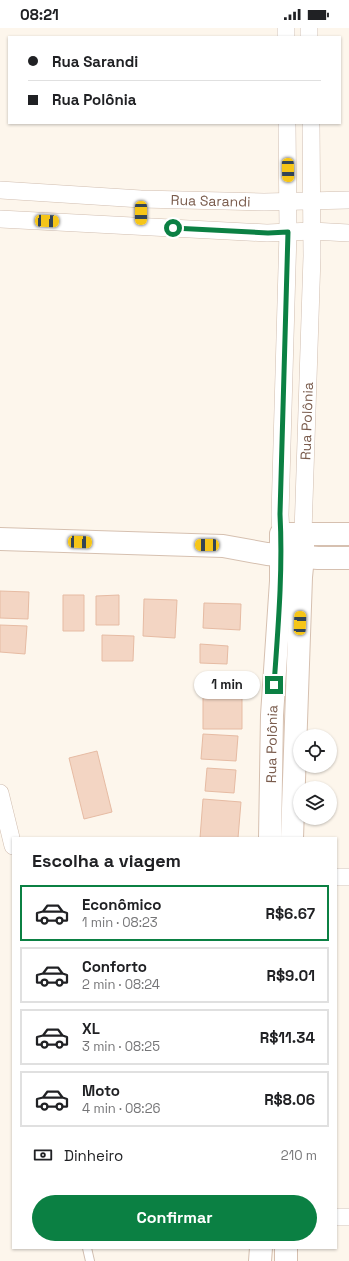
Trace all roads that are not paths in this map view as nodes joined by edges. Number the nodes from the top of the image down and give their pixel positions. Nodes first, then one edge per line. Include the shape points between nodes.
1 (287, 124) edge
2 (310, 124) edge
3 (0, 190) edge
4 (141, 199) junction
5 (349, 200) edge
6 (288, 201) junction
7 (312, 201) junction
8 (0, 219) edge
9 (141, 226) junction
10 (312, 231) junction
11 (288, 232) junction
12 (349, 233) edge
13 (309, 373) junction
14 (284, 377) junction
15 (303, 533) junction
16 (349, 534) edge
17 (0, 539) edge
18 (282, 544) junction
19 (303, 557) junction
20 (349, 558) edge
21 (0, 793) edge
22 (270, 837) edge
23 (292, 837) edge
24 (12, 842) edge
25 (337, 877) edge
26 (349, 878) edge
27 (337, 1217) edge
28 (349, 1217) edge
29 (87, 1249) edge
30 (261, 1249) edge
31 (286, 1249) edge
32 (90, 1261) edge
33 (260, 1261) edge
34 (286, 1261) edge

1 - 6 street, Rua Polônia
2 - 7 street, Rua Polônia
3 - 4 street, Rua Sarandi
4 - 6 street, Rua Sarandi
4 - 9 street
5 - 7 street, Rua Sarandi
6 - 7 street, Rua Sarandi
6 - 11 street, Rua Polônia
7 - 10 street, Rua Polônia
8 - 9 street, Rua Sarandi
9 - 11 street, Rua Sarandi
10 - 11 street, Rua Sarandi
10 - 12 street, Rua Sarandi
10 - 13 street, Rua Polônia
11 - 14 street, Rua Polônia
13 - 14 street
13 - 15 street, Rua Polônia
14 - 18 street, Rua Polônia via 280,514
15 - 16 main road
15 - 18 main road
15 - 19 main road, Rua Polônia
17 - 18 main road via 223,546
18 - 19 main road
18 - 22 main road, Rua Polônia via 272,715
19 - 20 main road
19 - 23 main road, Rua Polônia
21 - 24 street
25 - 26 street
27 - 28 street
29 - 32 lane
30 - 33 main road
31 - 34 main road

